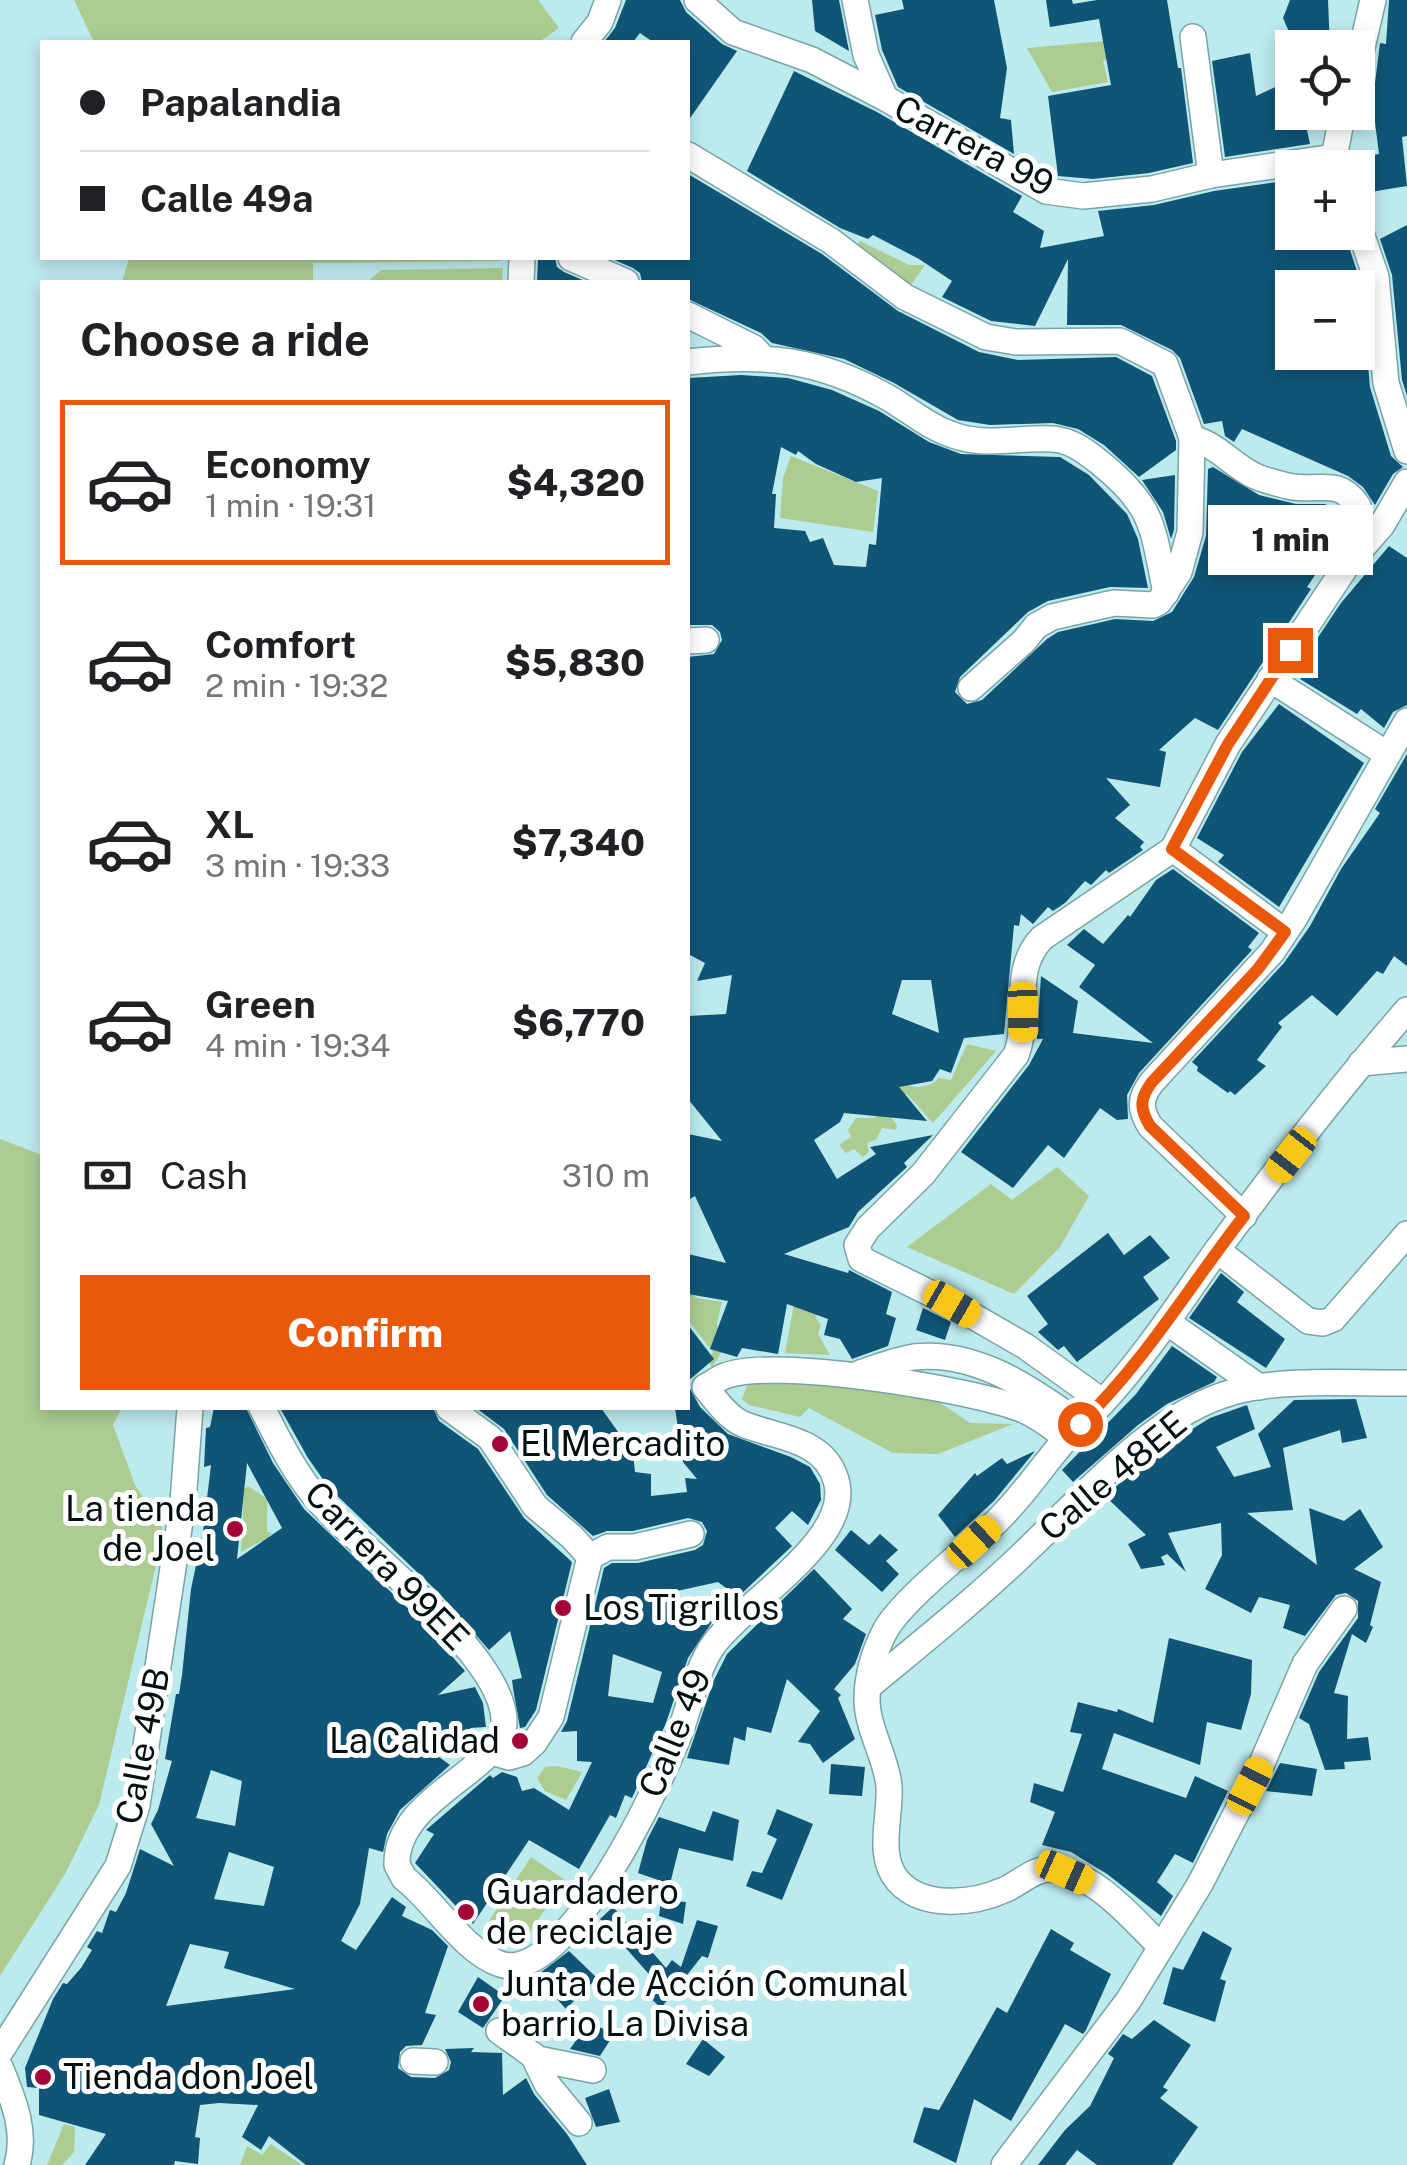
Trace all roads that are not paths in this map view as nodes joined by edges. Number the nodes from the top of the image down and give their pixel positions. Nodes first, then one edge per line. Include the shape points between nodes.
1 (608, 0) edge
2 (697, 0) edge
3 (855, 0) edge
4 (1374, 0) edge
5 (1367, 30) edge
6 (1193, 36) dead end
7 (586, 40) edge
8 (886, 98) junction
9 (690, 156) edge
10 (1275, 169) edge
11 (1211, 176) junction
12 (1367, 250) edge
13 (604, 263) edge
14 (624, 280) edge
15 (690, 316) edge
16 (764, 358) junction
17 (690, 362) edge
18 (1192, 438) junction
19 (1407, 451) edge
20 (1407, 482) edge
21 (1347, 565) junction
22 (1166, 593) junction
23 (1270, 679) junction
24 (972, 688) dead end
25 (1407, 721) edge
26 (1387, 754) junction
27 (1172, 849) junction
28 (1285, 932) junction
29 (1407, 1010) edge
30 (1407, 1059) edge
31 (1361, 1063) junction
32 (1244, 1216) junction
33 (1407, 1234) edge
34 (1217, 1250) junction
35 (1168, 1322) junction
36 (1407, 1383) edge
37 (1258, 1387) junction
38 (1103, 1402) junction
39 (190, 1410) edge
40 (263, 1410) edge
41 (452, 1410) edge
42 (1073, 1431) junction
43 (691, 1534) dead end
44 (590, 1557) junction
45 (1344, 1609) dead end
46 (868, 1687) junction
47 (504, 1726) joint
48 (492, 1752) junction
49 (1160, 1946) junction
50 (499, 2031) dead end
51 (0, 2052) edge
52 (534, 2055) junction
53 (0, 2068) edge
54 (593, 2070) dead end
55 (579, 2123) dead end
56 (17, 2165) edge
57 (1004, 2165) edge

1 - 7 street
2 - 8 street, Carrera 99 via 733,32 812,60
3 - 8 street via 866,56
4 - 5 street
6 - 11 street
8 - 11 street, Carrera 99 via 1057,194 1152,189
9 - 18 street via 831,241 905,297 986,337 1108,340 1142,351 1165,364
10 - 11 street, Carrera 99
12 - 19 street via 1376,277 1386,383
13 - 14 street
15 - 16 street
16 - 17 street
16 - 22 street via 840,375 951,435 995,442 1055,439 1080,447 1142,501
18 - 21 street via 1211,443 1252,476 1350,494 1358,506
18 - 22 street via 1190,532
20 - 21 street
21 - 23 street
22 - 24 street via 1152,605 1114,603 1052,617
23 - 26 street
23 - 27 street
25 - 26 street
26 - 28 street
27 - 28 street
27 - 38 street via 1036,944 1023,968 1024,1036 1016,1055 923,1174 857,1245 861,1259 1025,1346
28 - 32 street via 1142,1100 1150,1126
29 - 31 street
30 - 31 street
31 - 32 street
32 - 34 street
33 - 34 street via 1323,1324 1308,1321
34 - 35 street
35 - 37 street
35 - 38 street
36 - 37 street, Calle 48EE
37 - 46 street, Calle 48EE via 1202,1403 1146,1441
38 - 42 street
39 - 51 street, Calle 49B via 183,1502 137,1805 118,1866
40 - 47 street, Carrera 99EE via 315,1498 487,1673 501,1698
41 - 44 street via 490,1438 535,1506
42 - 46 street via 998,1520 893,1620 875,1653
42 - 48 street, Calle 49 via 1030,1389 960,1359 911,1358 856,1375 726,1375 705,1388 739,1423 798,1440 821,1458 836,1479 835,1517 712,1648 660,1780 624,1848 568,1929 522,1966 481,1954 397,1864 406,1832 427,1805
43 - 44 street via 608,1547
44 - 48 street via 550,1717 522,1754
45 - 49 street via 1306,1664 1208,1869
46 - 49 street via 888,1785 888,1862 907,1890 940,1901 980,1897 1049,1868 1100,1891
47 - 48 street, Calle 49
49 - 57 street via 1128,2001
50 - 52 street
52 - 54 street
52 - 55 street via 547,2084
53 - 56 street via 20,2122

